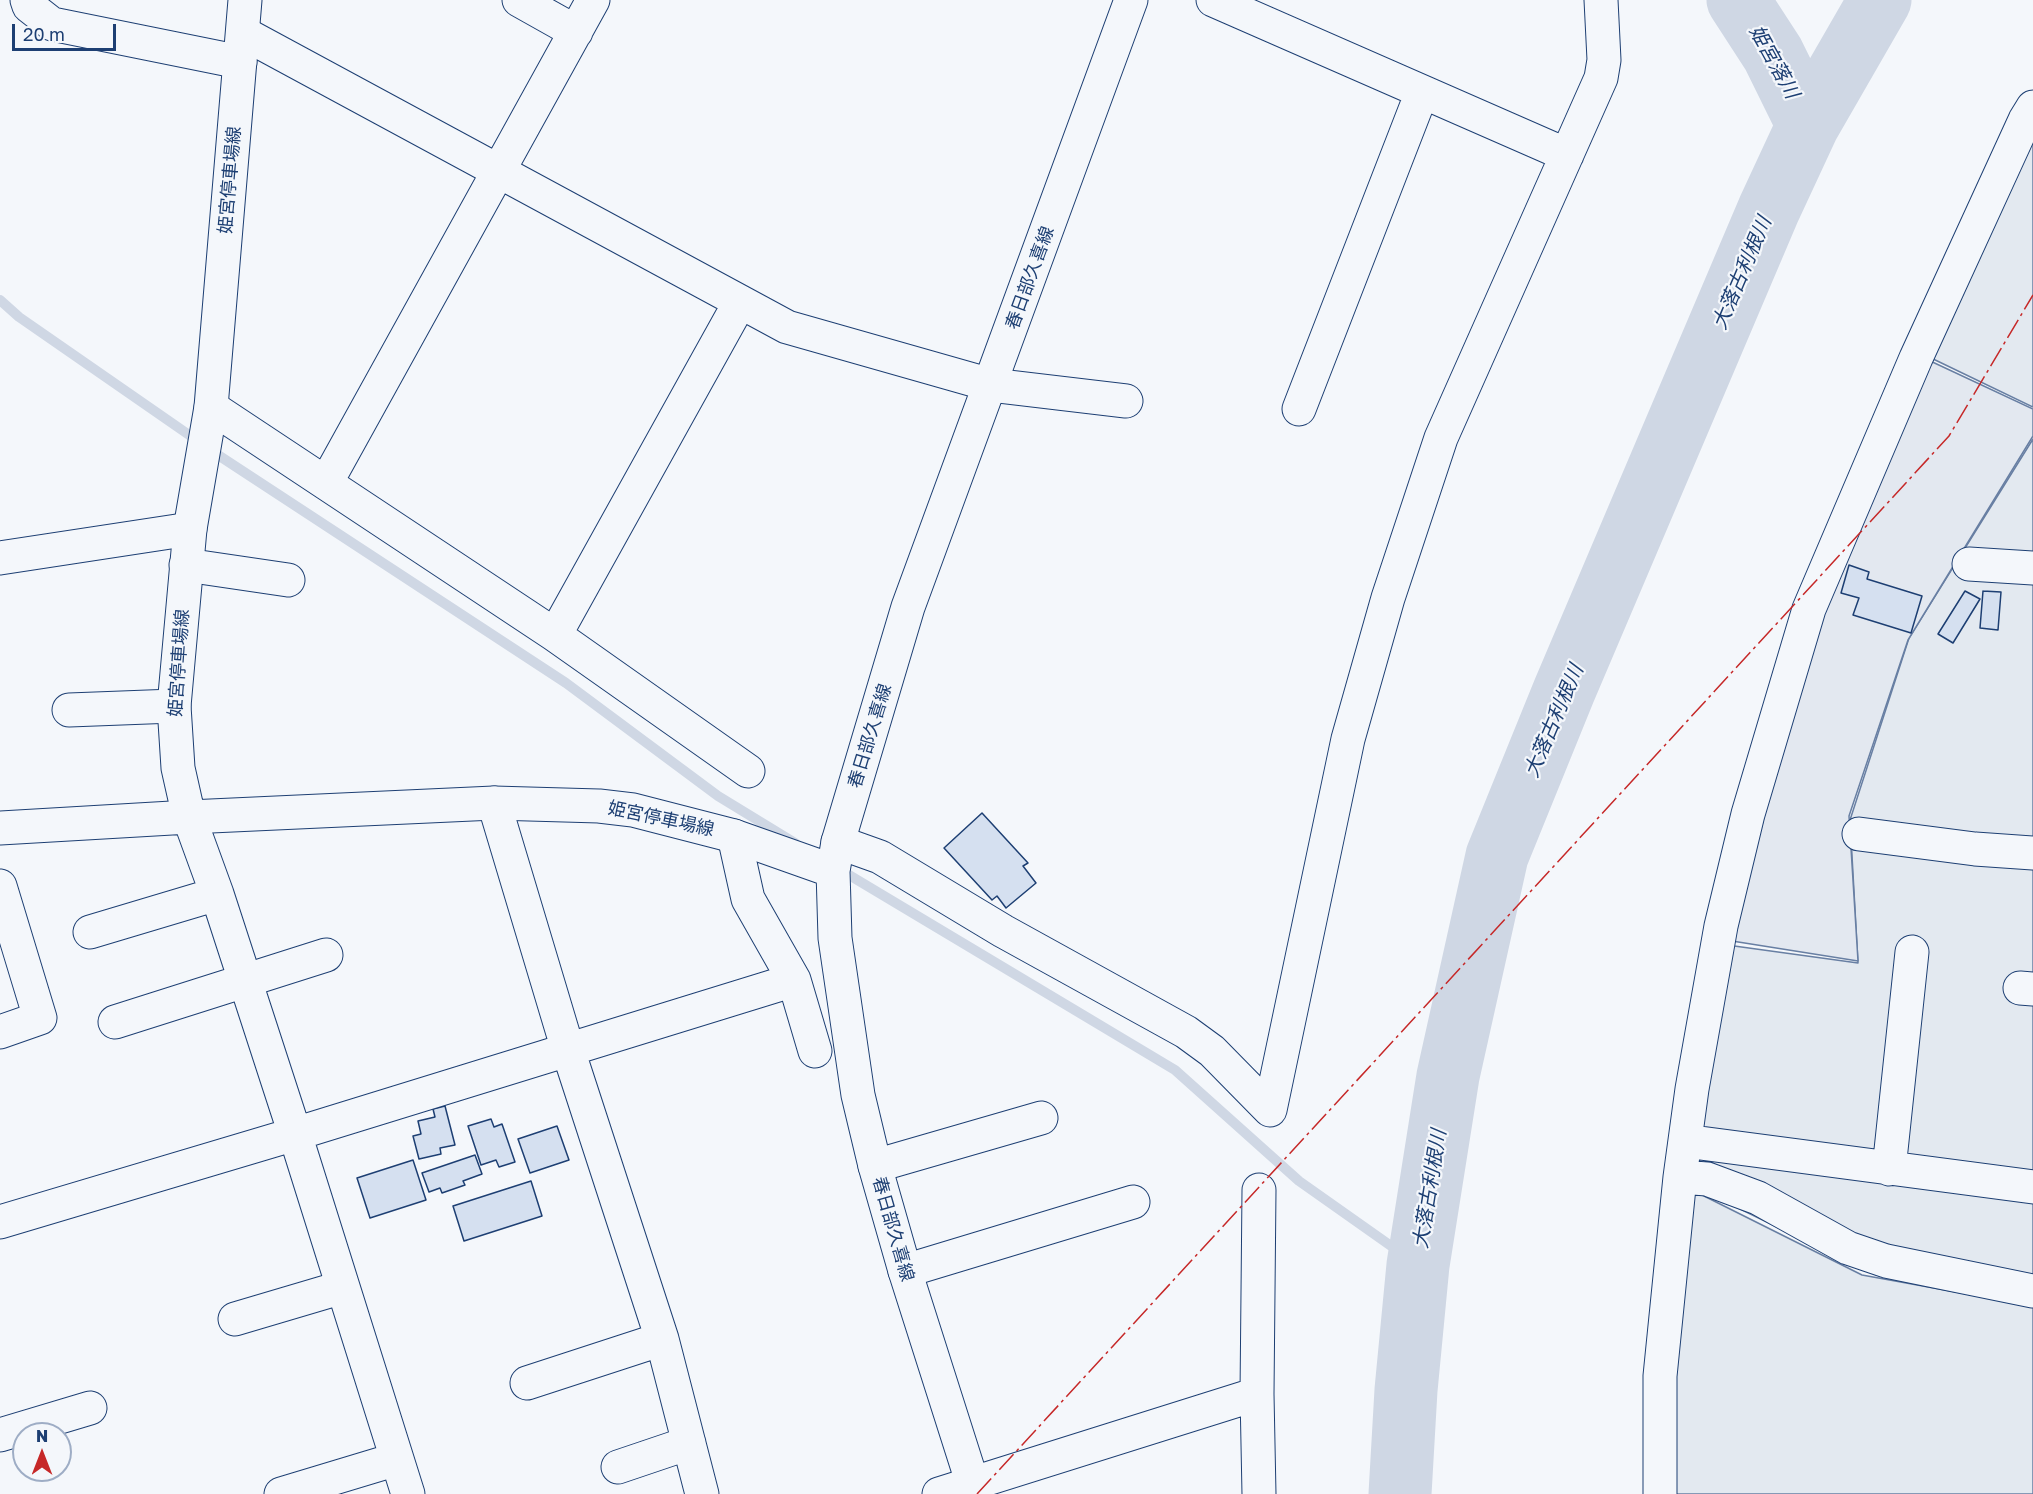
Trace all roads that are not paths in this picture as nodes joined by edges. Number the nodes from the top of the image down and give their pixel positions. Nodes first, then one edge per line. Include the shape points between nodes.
1 (27, 0) edge
2 (246, 0) edge
3 (519, 0) edge
4 (593, 0) edge
5 (1131, 0) edge
6 (1213, 0) edge
7 (1601, 0) edge
8 (576, 32) junction
9 (241, 47) junction
10 (1422, 92) junction
11 (2033, 107) edge
12 (1567, 154) junction
13 (499, 172) junction
14 (740, 302) junction
15 (991, 385) junction
16 (1126, 401) dead end
17 (211, 407) junction
18 (1299, 409) dead end
19 (326, 483) junction
20 (190, 528) junction
21 (0, 558) edge
22 (1969, 564) dead end
23 (186, 565) junction
24 (2033, 568) edge
25 (288, 580) dead end
26 (555, 635) junction
27 (174, 706) junction
28 (69, 710) dead end
29 (748, 771) dead end
30 (494, 803) junction
31 (189, 817) junction
32 (0, 828) edge
33 (1860, 834) dead end
34 (734, 836) junction
35 (2033, 854) edge
36 (836, 857) junction
37 (0, 886) edge
38 (217, 894) junction
39 (90, 933) dead end
40 (1912, 951) dead end
41 (326, 955) dead end
42 (245, 980) junction
43 (794, 980) junction
44 (116, 1022) dead end
45 (0, 1032) edge
46 (568, 1050) junction
47 (815, 1051) dead end
48 (1041, 1118) dead end
49 (295, 1134) junction
50 (1684, 1141) junction
51 (875, 1166) junction
52 (1889, 1168) junction
53 (1680, 1177) junction
54 (2033, 1187) edge
55 (1259, 1190) dead end
56 (1133, 1202) dead end
57 (0, 1222) edge
58 (905, 1271) junction
59 (343, 1287) junction
60 (2033, 1291) edge
61 (235, 1319) dead end
62 (662, 1339) junction
63 (527, 1383) dead end
64 (1257, 1394) junction
65 (90, 1408) dead end
66 (0, 1435) edge
67 (689, 1443) junction
68 (397, 1459) junction
69 (618, 1467) dead end
70 (975, 1489) edge
71 (281, 1494) edge
72 (408, 1494) edge
73 (702, 1494) edge
74 (939, 1494) edge
75 (1259, 1494) edge
76 (1660, 1494) edge

1 - 9 street via 52,24
2 - 9 street, 姫宮停車場線
3 - 8 street
4 - 8 street
5 - 15 street, 春日部久喜線
6 - 10 street
7 - 12 street via 1601,78
8 - 13 street
9 - 13 street
9 - 17 street, 姫宮停車場線
10 - 12 street
10 - 18 street
11 - 50 street via 1916,358 1809,609 1748,814 1721,926
12 - 36 street, 姫宮停車場線 via 1441,438 1388,598 1348,739 1270,1110 1212,1051 1186,1032 1003,931 880,857
13 - 14 street
13 - 19 street
14 - 15 street via 787,327
14 - 26 street
15 - 16 street
15 - 36 street, 春日部久喜線 via 908,607
17 - 19 street
17 - 20 street, 姫宮停車場線
19 - 26 street
20 - 21 street
20 - 23 street, 姫宮停車場線
22 - 24 street
23 - 25 street
23 - 27 street, 姫宮停車場線
26 - 29 street
27 - 28 street
27 - 31 street, 姫宮停車場線 via 178,768
30 - 31 street, 姫宮停車場線
30 - 34 street, 姫宮停車場線 via 633,810
30 - 46 street
31 - 32 street
31 - 38 street
33 - 35 street
34 - 36 street, 姫宮停車場線
34 - 43 street via 748,899
36 - 51 street, 春日部久喜線 via 835,938 858,1095
37 - 45 street via 40,1018
38 - 39 street
38 - 42 street
40 - 52 street
41 - 42 street
42 - 44 street
42 - 49 street
43 - 46 street
43 - 47 street
46 - 49 street
46 - 62 street
48 - 51 street
49 - 57 street
49 - 59 street
50 - 52 street
50 - 53 street
51 - 58 street, 春日部久喜線
52 - 54 street
53 - 60 street via 1707,1179 1758,1198 1848,1248 1886,1262
53 - 76 street via 1660,1376
55 - 64 street
56 - 58 street
58 - 70 street, 春日部久喜線
59 - 61 street
59 - 68 street
62 - 63 street
62 - 67 street
64 - 70 street
64 - 75 street
65 - 66 street
67 - 69 street
67 - 73 street
68 - 71 street
68 - 72 street
70 - 74 street

